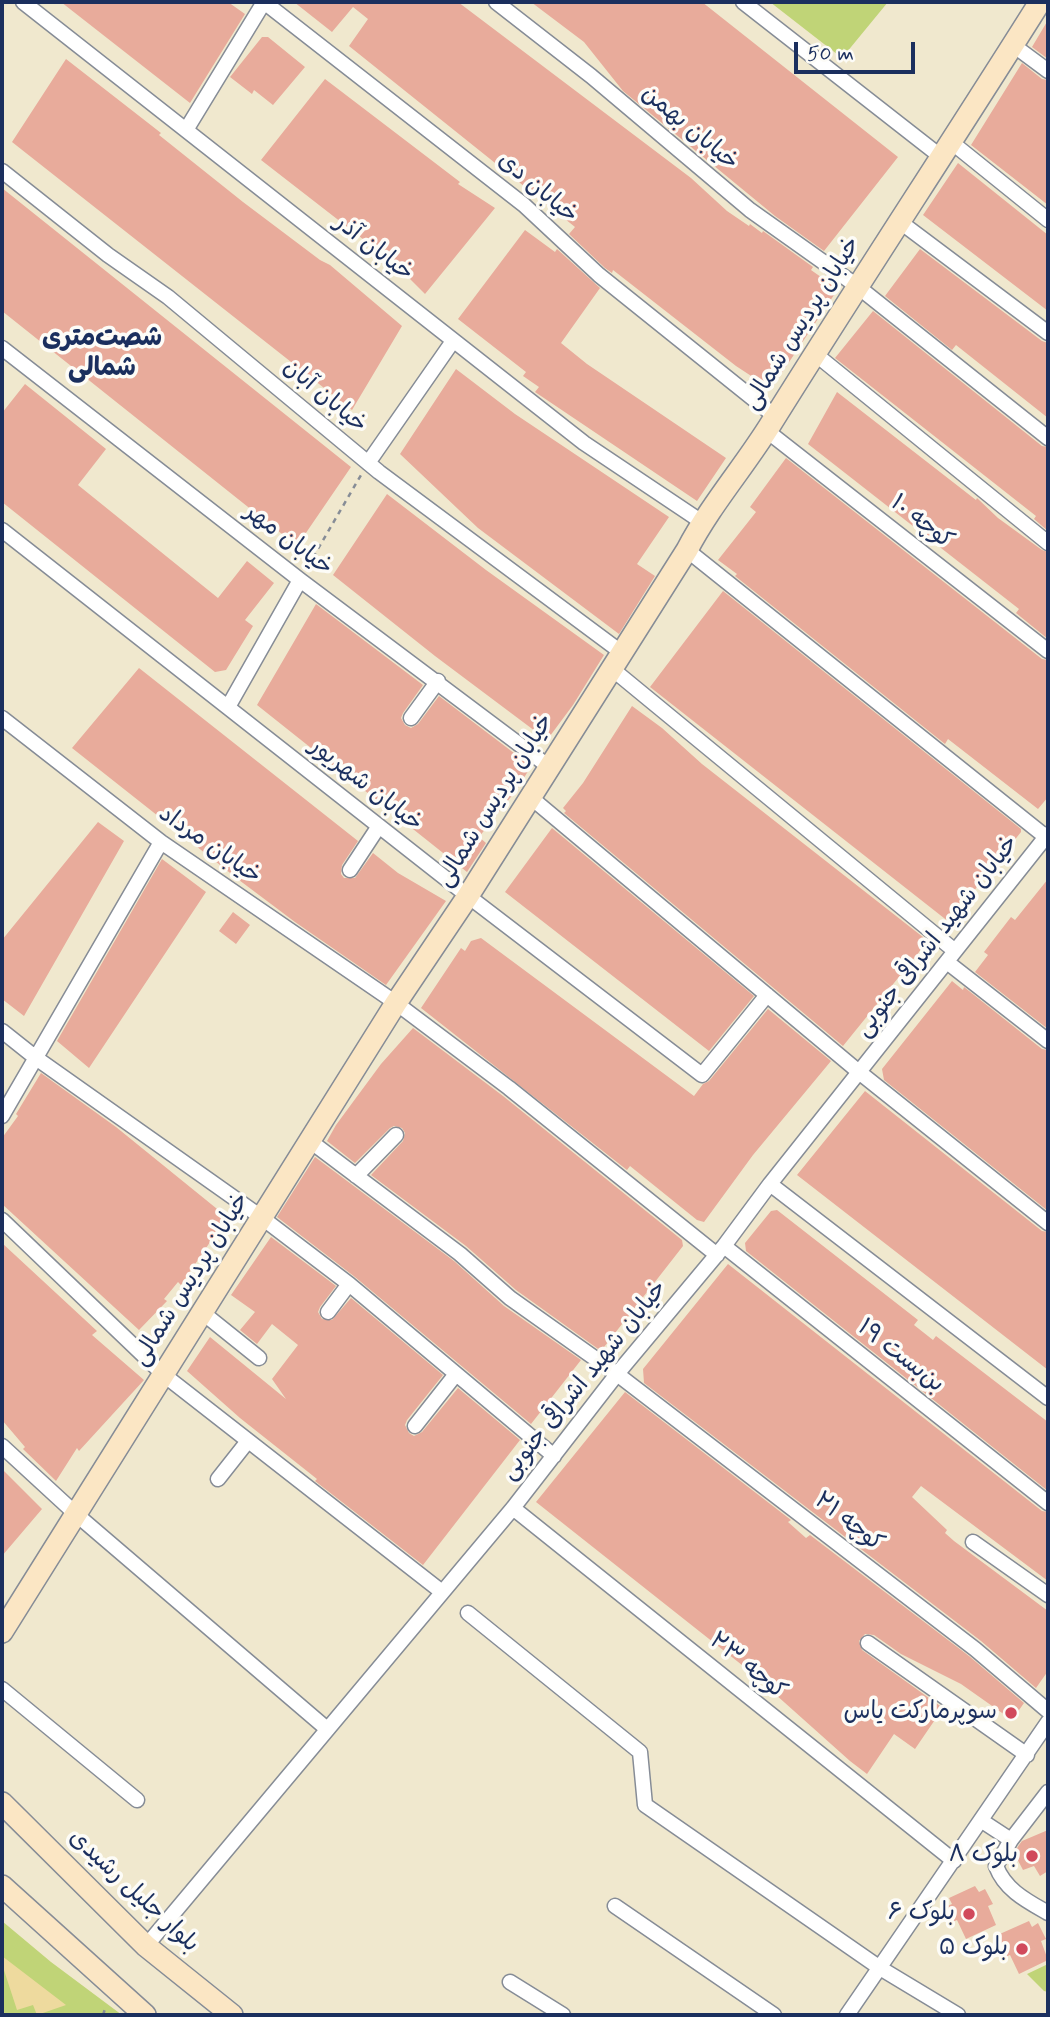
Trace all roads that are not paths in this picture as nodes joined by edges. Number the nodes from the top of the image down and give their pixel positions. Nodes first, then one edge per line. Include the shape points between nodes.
1 (23, 2) edge
2 (264, 2) edge
3 (496, 2) edge
4 (743, 2) edge
5 (1040, 2) edge
6 (1013, 45) junction
7 (1048, 71) edge
8 (186, 130) junction
9 (945, 148) junction
10 (2, 171) edge
11 (899, 220) junction
12 (1048, 220) edge
13 (857, 286) junction
14 (1048, 333) edge
15 (453, 341) junction
16 (2, 348) edge
17 (814, 353) junction
18 (771, 424) junction
19 (1048, 438) edge
20 (368, 463) junction
21 (702, 522) junction
22 (2, 530) edge
23 (1048, 544) edge
24 (687, 550) junction
25 (300, 580) junction
26 (1048, 651) edge
27 (616, 660) junction
28 (438, 681) junction
29 (228, 707) junction
30 (2, 718) edge
31 (411, 718) dead end
32 (548, 766) junction
33 (529, 796) junction
34 (379, 826) junction
35 (161, 842) junction
36 (1045, 844) edge
37 (350, 870) dead end
38 (468, 896) junction
39 (951, 956) junction
40 (767, 995) junction
41 (396, 1003) junction
42 (2, 1031) edge
43 (1048, 1041) edge
44 (36, 1058) junction
45 (859, 1072) junction
46 (2, 1116) edge
47 (396, 1135) dead end
48 (310, 1142) junction
49 (576, 1143) joint
50 (356, 1176) junction
51 (770, 1184) junction
52 (261, 1217) junction
53 (2, 1220) edge
54 (1048, 1223) edge
55 (720, 1250) junction
56 (349, 1284) junction
57 (328, 1312) dead end
58 (203, 1313) junction
59 (259, 1358) dead end
60 (456, 1374) junction
61 (617, 1374) junction
62 (164, 1375) junction
63 (1048, 1398) edge
64 (415, 1426) dead end
65 (248, 1441) junction
66 (2, 1446) edge
67 (554, 1456) junction
68 (218, 1479) dead end
69 (1048, 1503) edge
70 (513, 1508) junction
71 (77, 1515) junction
72 (973, 1542) dead end
73 (442, 1592) junction
74 (1048, 1595) edge
75 (468, 1613) dead end
76 (2, 1632) edge
77 (868, 1643) dead end
78 (2, 1689) edge
79 (1048, 1711) edge
80 (1048, 1722) edge
81 (327, 1729) junction
82 (1027, 1755) junction
83 (1048, 1792) edge
84 (137, 1800) dead end
85 (2, 1803) edge
86 (982, 1821) junction
87 (1011, 1840) junction
88 (954, 1861) junction
89 (2, 1886) edge
90 (615, 1906) dead end
91 (1048, 1913) edge
92 (146, 1946) junction
93 (880, 1968) junction
94 (510, 1982) dead end
95 (145, 2015) edge
96 (232, 2015) edge
97 (563, 2015) edge
98 (774, 2015) edge
99 (848, 2015) edge
100 (958, 2015) edge

1 - 8 street, خیابان آذر
2 - 8 street
2 - 18 street, خیابان دی via 524,205
3 - 13 street, خیابان بهمن via 592,76 750,210
4 - 9 street
5 - 6 street, خیابان پردیس شمالی
6 - 7 street
6 - 9 street, خیابان پردیس شمالی
8 - 15 street, خیابان آذر
9 - 11 street, خیابان پردیس شمالی
9 - 12 street
10 - 20 street, خیابان آبان via 168,297
11 - 13 street, خیابان پردیس شمالی
11 - 14 street
13 - 17 street, خیابان پردیس شمالی
13 - 19 street, خیابان بهمن
15 - 20 street
15 - 21 street, خیابان آذر via 583,443
16 - 25 street, خیابان مهر
17 - 18 street, خیابان پردیس شمالی
17 - 23 street
18 - 21 street, خیابان پردیس شمالی
18 - 26 street, کوچه ۱۰
20 - 27 street, خیابان آبان
21 - 24 street, خیابان پردیس شمالی
22 - 29 street, خیابان شهریور
24 - 27 street, خیابان پردیس شمالی
24 - 36 street via 890,712
25 - 28 street, خیابان مهر
25 - 29 street
27 - 32 street, خیابان پردیس شمالی
27 - 39 street, خیابان آبان
28 - 31 street
28 - 32 street, خیابان مهر
29 - 34 street, خیابان شهریور
30 - 35 street, خیابان مرداد
32 - 33 street, خیابان پردیس شمالی
33 - 38 street, خیابان پردیس شمالی
33 - 40 street
34 - 37 street
34 - 38 street, خیابان شهریور
35 - 41 street, خیابان مرداد
35 - 44 street
36 - 39 street, خیابان شهید اشراقی جنوبی
38 - 40 street, خیابان شهریور via 702,1075
38 - 41 street, خیابان پردیس شمالی
39 - 43 street, خیابان آبان
39 - 45 street, خیابان شهید اشراقی جنوبی
40 - 45 street
41 - 48 street, خیابان پردیس شمالی
41 - 49 street, خیابان مرداد
42 - 44 street
44 - 46 street
44 - 52 street
45 - 51 street, خیابان شهید اشراقی جنوبی
45 - 54 street
47 - 50 street
48 - 50 street, کوچه ۲۱
48 - 52 street, خیابان پردیس شمالی
49 - 55 street, بن‌بست ۱۹
50 - 61 street, کوچه ۲۱ via 510,1298
51 - 55 street, خیابان شهید اشراقی جنوبی
51 - 63 street
52 - 56 street
52 - 58 street, خیابان پردیس شمالی
53 - 62 street
55 - 61 street, خیابان شهید اشراقی جنوبی
55 - 69 street, بن‌بست ۱۹
56 - 57 street
56 - 60 street
58 - 59 street
58 - 62 street, خیابان پردیس شمالی
60 - 64 street
60 - 67 street
61 - 67 street, خیابان شهید اشراقی جنوبی
61 - 79 street, کوچه ۲۱ via 975,1649
62 - 65 street
62 - 71 street, خیابان پردیس شمالی
65 - 68 street
65 - 73 street
66 - 71 street
67 - 70 street, خیابان شهید اشراقی جنوبی
70 - 73 street, خیابان شهید اشراقی جنوبی
70 - 88 street, کوچه ۲۳
71 - 76 street, خیابان پردیس شمالی
71 - 81 street
72 - 74 street
73 - 81 street, خیابان شهید اشراقی جنوبی
75 - 93 street via 640,1752 645,1805
77 - 82 street
78 - 84 street
80 - 82 street
81 - 92 street, خیابان شهید اشراقی جنوبی
82 - 86 street
83 - 87 street
85 - 92 street, بلوار جلیل رشیدی
86 - 87 street
86 - 88 street
87 - 91 street via 996,1866 1001,1880
88 - 93 street
89 - 95 street
90 - 98 street
92 - 96 street, بلوار جلیل رشیدی
93 - 99 street
93 - 100 street
94 - 97 street

